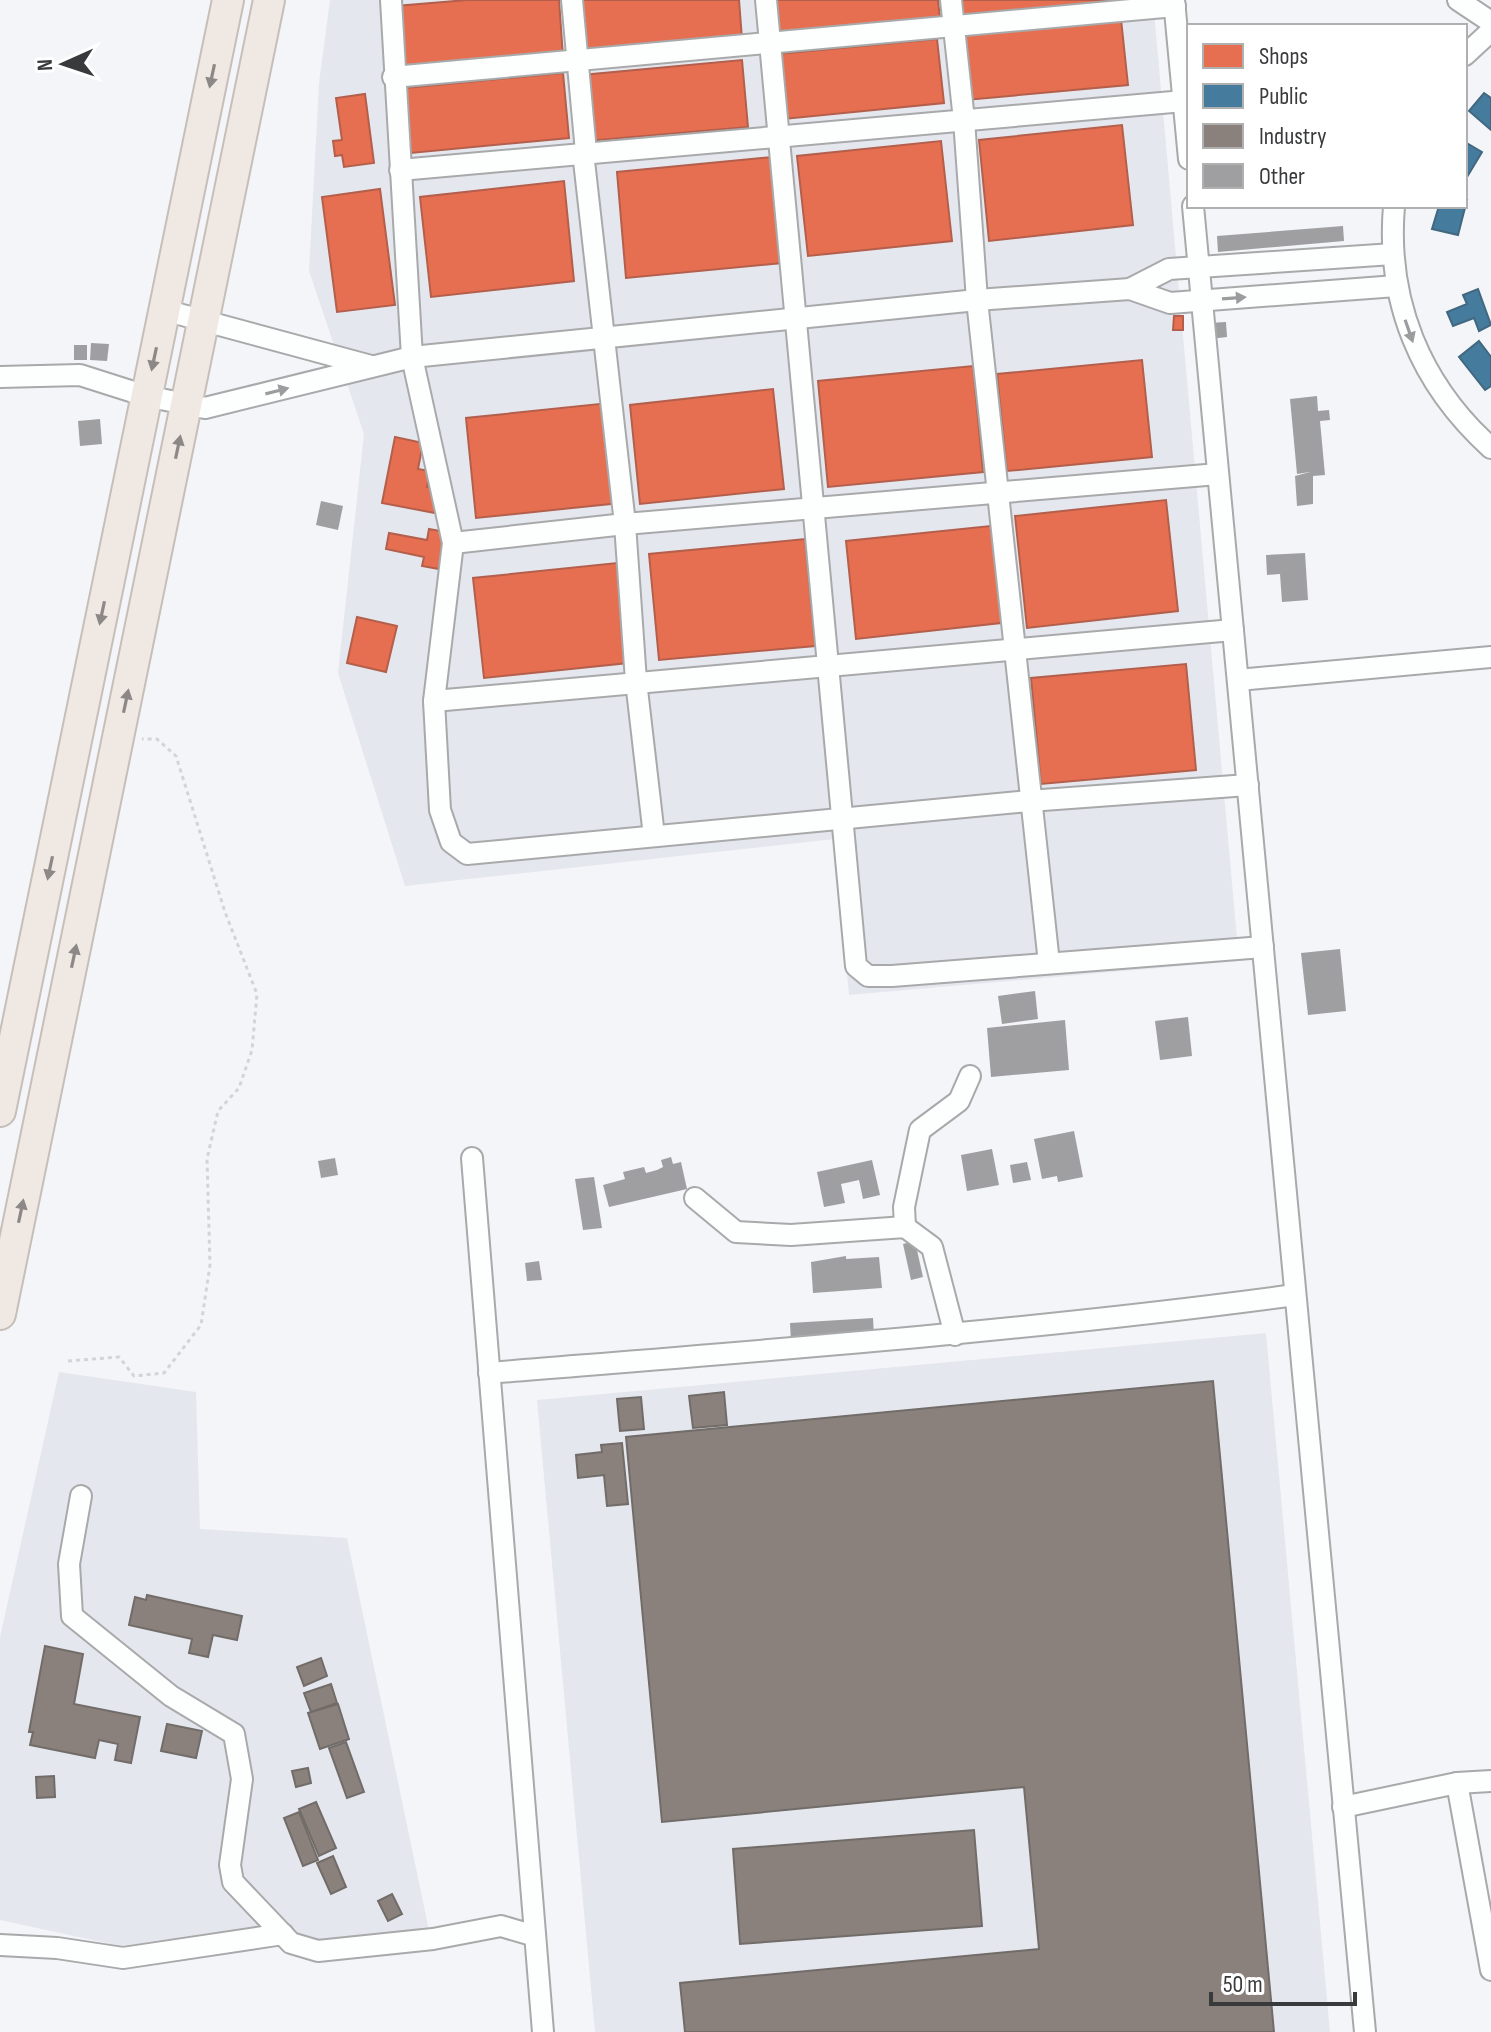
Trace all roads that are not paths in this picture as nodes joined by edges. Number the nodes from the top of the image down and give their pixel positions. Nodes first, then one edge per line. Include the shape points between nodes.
1 (228, 0) edge
2 (269, 0) edge
3 (391, 0) edge
4 (572, 0) edge
5 (766, 0) edge
6 (951, 0) edge
7 (1458, 0) edge
8 (1174, 3) edge
9 (1491, 22) edge
10 (953, 26) junction
11 (1491, 31) edge
12 (771, 40) junction
13 (1467, 53) edge
14 (577, 60) junction
15 (393, 77) junction
16 (1184, 101) junction
17 (964, 120) junction
18 (779, 134) junction
19 (1187, 136) edge
20 (584, 152) junction
21 (400, 170) junction
22 (1193, 208) edge
23 (1394, 208) edge
24 (1393, 254) junction
25 (1199, 268) junction
26 (1396, 286) junction
27 (1130, 289) junction
28 (977, 300) junction
29 (1202, 300) junction
30 (164, 310) junction
31 (794, 320) junction
32 (204, 322) junction
33 (604, 338) junction
34 (412, 357) junction
35 (375, 367) junction
36 (0, 377) edge
37 (146, 396) junction
38 (186, 406) junction
39 (1491, 448) edge
40 (1218, 474) junction
41 (999, 494) junction
42 (812, 508) junction
43 (625, 524) junction
44 (453, 543) junction
45 (1233, 630) junction
46 (1017, 648) junction
47 (1491, 657) edge
48 (827, 663) junction
49 (1238, 680) junction
50 (636, 681) junction
51 (434, 701) junction
52 (1248, 785) junction
53 (1029, 801) junction
54 (842, 821) junction
55 (654, 836) junction
56 (1263, 947) junction
57 (1049, 963) junction
58 (970, 1076) dead end
59 (0, 1111) edge
60 (472, 1158) dead end
61 (695, 1198) dead end
62 (905, 1227) junction
63 (1295, 1295) junction
64 (0, 1314) edge
65 (955, 1335) junction
66 (489, 1373) junction
67 (81, 1496) dead end
68 (1491, 1781) edge
69 (1457, 1783) junction
70 (1343, 1807) junction
71 (283, 1934) junction
72 (535, 1936) junction
73 (0, 1945) edge
74 (1491, 1970) edge
75 (543, 2032) edge
76 (1365, 2032) edge

1 -> 30 highway
2 - 32 highway
3 - 15 street
4 - 14 street
5 - 12 street
6 - 10 street
7 - 9 street
8 - 10 street
8 - 16 street
10 - 12 street
10 - 17 street
11 - 13 street
12 - 14 street
12 - 18 street
14 - 15 street
14 - 20 street
15 - 21 street
16 - 17 street
16 - 19 street
17 - 18 street
17 - 28 street
18 - 20 street
18 - 31 street
20 - 21 street
20 - 33 street
21 - 34 street
22 - 25 street
23 - 24 street
24 - 25 street
24 - 26 street
25 - 27 street via 1169,269
25 - 29 street
29 -> 26 street
26 -> 39 street via 1424,366 1454,411
27 - 28 street
27 - 29 street via 1170,303
28 - 31 street
28 - 41 street
29 - 40 street
30 - 32 street
30 -> 37 highway
31 - 33 street
31 - 42 street
32 - 35 street
32 - 38 highway
33 - 34 street
33 - 43 street
34 - 35 street
34 - 44 street
38 -> 35 street via 205,408
36 - 37 street via 80,375
37 - 38 street
37 -> 59 highway
64 -> 38 highway
40 - 41 street
40 - 45 street
41 - 42 street
41 - 46 street
42 - 43 street
42 - 48 street
43 - 44 street
43 - 50 street
44 - 51 street
45 - 46 street
45 - 49 street
46 - 48 street
46 - 53 street
47 - 49 street
48 - 50 street
48 - 54 street
49 - 52 street
50 - 51 street
50 - 55 street
51 - 55 street via 440,810 451,842 467,854
52 - 53 street
52 - 56 street
53 - 54 street
53 - 57 street
54 - 55 street
54 - 57 street via 856,966 868,976
56 - 57 street
56 - 63 street
58 - 62 street via 959,1101 920,1130 904,1207
60 - 66 street
61 - 62 street via 736,1232 791,1235
62 - 65 street via 932,1247
63 - 65 street
63 - 70 street
65 - 66 street
66 - 72 street
67 - 71 street via 69,1564 72,1616 171,1696 234,1734 242,1779 230,1865 233,1882
68 - 69 street
69 - 70 street
69 - 74 street
70 - 76 street
71 - 72 street via 291,1943 318,1951 501,1926
71 - 73 street via 123,1958
72 - 75 street

